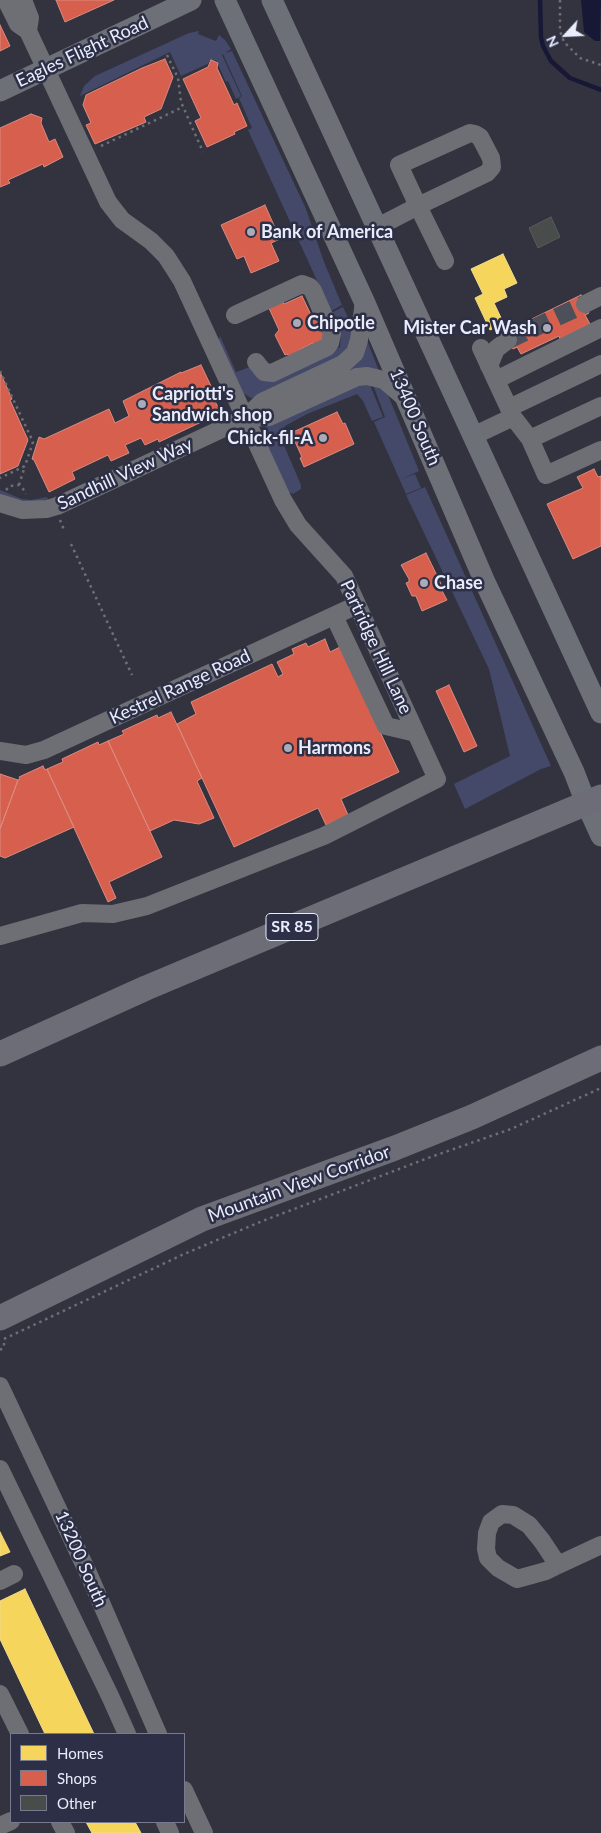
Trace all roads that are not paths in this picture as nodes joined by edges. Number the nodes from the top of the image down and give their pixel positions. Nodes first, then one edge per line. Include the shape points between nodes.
1 (6, 0) edge
2 (23, 0) edge
3 (191, 0) edge
4 (225, 0) edge
5 (272, 0) edge
6 (28, 31) junction
7 (46, 69) junction
8 (0, 91) edge
9 (418, 206) junction
10 (377, 227) junction
11 (445, 260) dead end
12 (601, 296) edge
13 (364, 300) junction
14 (585, 304) tunnel mouth
15 (235, 315) dead end
16 (601, 328) edge
17 (508, 340) tunnel mouth
18 (481, 348) dead end
19 (256, 362) dead end
20 (601, 364) edge
21 (492, 373) junction
22 (408, 401) junction
23 (601, 406) edge
24 (511, 413) junction
25 (246, 418) junction
26 (473, 436) junction
27 (530, 439) junction
28 (601, 450) edge
29 (0, 503) edge
30 (358, 605) junction
31 (334, 616) junction
32 (601, 714) edge
33 (416, 733) junction
34 (0, 751) edge
35 (593, 800) edge
36 (601, 836) edge
37 (0, 936) edge
38 (0, 1054) edge
39 (601, 1058) edge
40 (0, 1318) edge
41 (0, 1386) edge
42 (0, 1469) edge
43 (601, 1545) edge
44 (558, 1565) dead end
45 (0, 1694) edge
46 (20, 1733) edge
47 (127, 1733) edge
48 (158, 1733) edge
49 (185, 1792) edge
50 (204, 1833) edge

1 - 6 street via 18,24
2 - 6 street via 30,18
3 - 7 main road, Eagles Flight Road
4 - 13 main road, 13400 South
5 - 10 main road
6 - 7 street, Partridge Hill Lane
7 - 8 main road, Eagles Flight Road
7 - 25 street, Partridge Hill Lane via 108,202 122,220 159,248 175,268
9 - 9 street via 487,174 492,167 491,158 480,137 470,133 398,165
9 - 10 street
9 - 11 street
10 - 26 main road
12 - 14 street
13 - 22 main road, 13400 South
13 - 25 street, Sandhill View Way via 360,340 349,360 262,402
15 - 19 street via 302,284 312,290 332,334 327,347 272,372 264,372
16 - 21 street
17 - 21 street via 496,349
18 - 21 street
20 - 24 street
21 - 24 street
22 - 25 street, Sandhill View Way via 384,380 356,377 269,416
22 - 35 main road, 13400 South via 484,580 574,772
23 - 27 street
24 - 26 street
24 - 27 street
25 - 29 street, Sandhill View Way via 54,507 22,510
25 - 30 street, Partridge Hill Lane via 283,500 294,518 340,570
26 - 32 main road
27 - 28 street via 546,475
30 - 31 street, Kestrel Range Road
30 - 33 street, Partridge Hill Lane
31 - 33 street via 386,726
31 - 34 street, Kestrel Range Road via 44,750 26,755
33 - 37 street, Partridge Hill Lane via 437,779 324,836 147,906 113,914 82,913
35 - 36 main road, 13400 South
35 - 38 highway, SR 85 via 146,988
39 - 40 highway, Mountain View Corridor via 472,1117 202,1219
41 - 48 street, 13200 South via 89,1574
42 - 47 street, 13200 South
43 - 44 street
45 - 46 street
49 - 50 street

